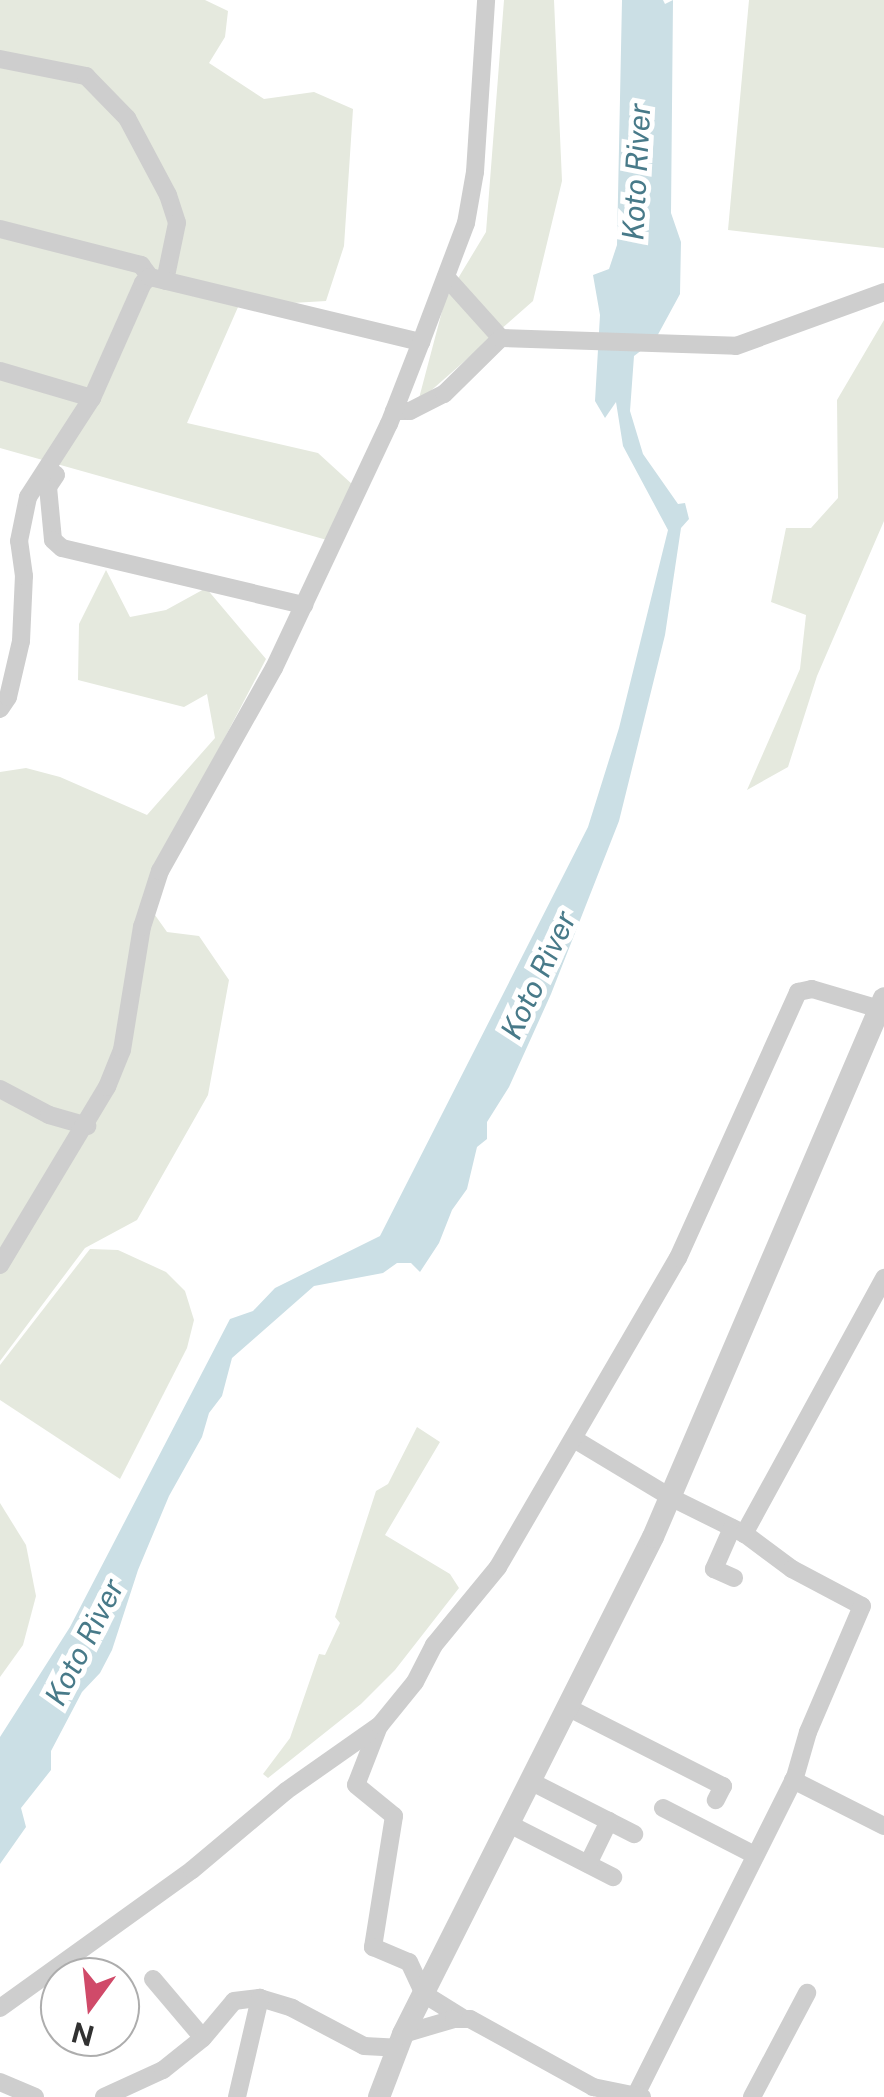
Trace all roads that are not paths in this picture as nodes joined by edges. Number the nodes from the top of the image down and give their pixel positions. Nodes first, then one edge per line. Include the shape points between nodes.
1 (486, 0) edge
2 (0, 59) edge
3 (0, 230) edge
4 (446, 277) junction
5 (158, 279) junction
6 (884, 292) edge
7 (501, 338) junction
8 (421, 342) junction
9 (0, 371) edge
10 (92, 398) junction
11 (394, 412) junction
12 (47, 468) junction
13 (304, 606) junction
14 (0, 709) edge
15 (882, 1003) edge
16 (0, 1089) edge
17 (88, 1126) junction
18 (0, 1265) edge
19 (884, 1278) edge
20 (574, 1439) junction
21 (670, 1498) junction
22 (738, 1531) junction
23 (734, 1578) dead end
24 (862, 1606) junction
25 (884, 1608) edge
26 (567, 1707) junction
27 (380, 1725) junction
28 (793, 1780) junction
29 (530, 1781) junction
30 (716, 1800) dead end
31 (662, 1808) dead end
32 (609, 1821) junction
33 (509, 1824) junction
34 (884, 1826) edge
35 (634, 1834) dead end
36 (755, 1856) junction
37 (588, 1864) junction
38 (612, 1877) dead end
39 (153, 1979) dead end
40 (808, 1993) dead end
41 (424, 1994) junction
42 (260, 1998) junction
43 (0, 2008) edge
44 (461, 2017) junction
45 (202, 2038) junction
46 (400, 2041) junction
47 (0, 2082) edge
48 (638, 2096) edge
49 (36, 2097) edge
50 (104, 2097) edge
51 (237, 2097) edge
52 (379, 2097) edge
53 (752, 2097) edge

1 - 4 street via 474,172 466,223
2 - 5 street via 86,76 127,118 178,223
3 - 5 street via 141,265
4 - 7 street
4 - 8 street
5 - 8 street
5 - 10 street via 143,283
6 - 7 street via 756,342
7 - 11 street via 444,394
8 - 11 street
9 - 10 street
10 - 12 street
11 - 13 street
12 - 13 street via 56,475 48,486 53,540 62,548
12 - 14 street via 21,522 21,642
13 - 17 street via 160,870 142,927 122,1050
15 - 20 street via 798,992 678,1258
15 - 21 street
16 - 17 street
17 - 18 street
19 - 22 street
20 - 21 street
20 - 27 street via 498,1568
21 - 22 street
21 - 26 street
22 - 23 street via 714,1568
22 - 24 street via 792,1570
24 - 25 street
24 - 28 street
26 - 29 street
26 - 30 street via 723,1786
27 - 41 street via 356,1785 394,1816 373,1947 408,1962
27 - 43 street
28 - 34 street
28 - 36 street
29 - 32 street
29 - 33 street
31 - 36 street
32 - 35 street
32 - 37 street
33 - 37 street
33 - 41 street
36 - 48 street
37 - 38 street
39 - 45 street
40 - 53 street
41 - 44 street
41 - 46 street
42 - 45 street via 234,2001
42 - 46 street via 364,2046
42 - 51 street
44 - 46 street
44 - 48 street via 593,2086
45 - 50 street via 163,2070
46 - 52 street
47 - 49 street

